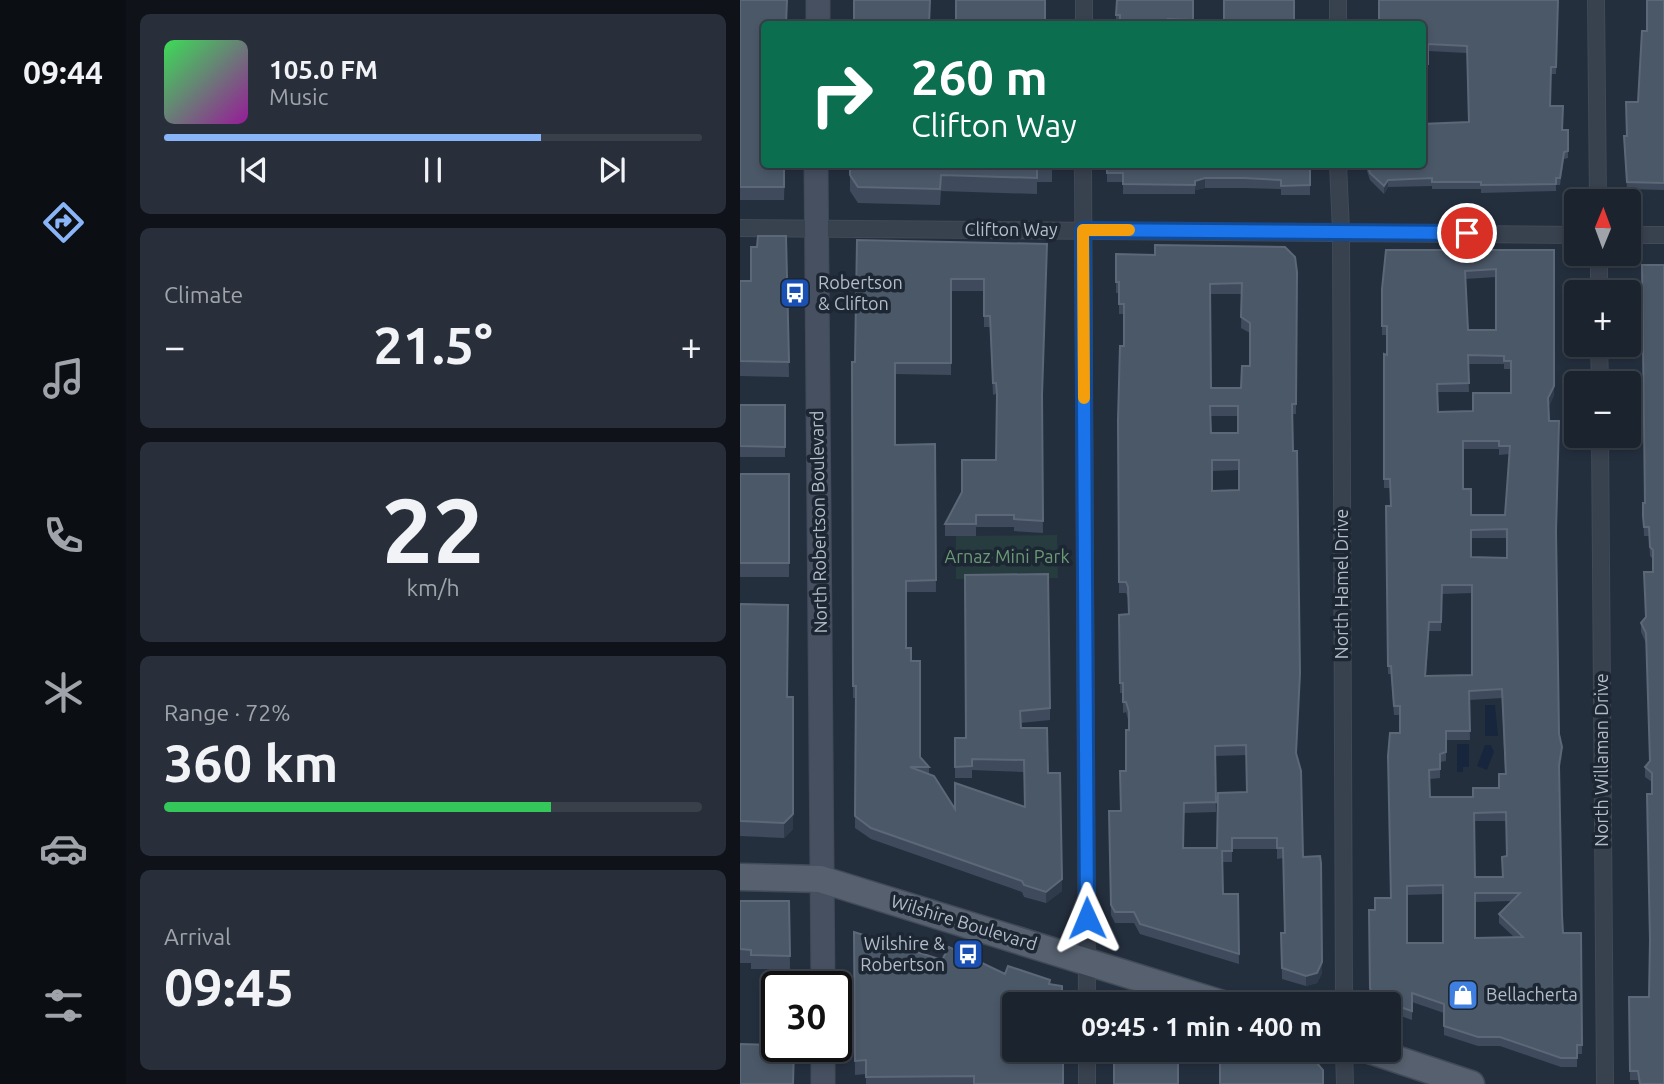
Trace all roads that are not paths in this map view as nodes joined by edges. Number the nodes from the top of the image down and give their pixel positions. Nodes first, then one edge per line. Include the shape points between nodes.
1 (818, 0) edge
2 (1084, 0) edge
3 (1338, 0) edge
4 (1596, 0) edge
5 (818, 21) edge
6 (1084, 21) edge
7 (1337, 21) edge
8 (816, 168) edge
9 (1083, 168) edge
10 (1338, 168) edge
11 (1598, 189) edge
12 (740, 228) edge
13 (1083, 230) junction
14 (815, 231) junction
15 (1341, 231) junction
16 (1564, 235) edge
17 (1641, 235) edge
18 (1664, 235) edge
19 (1600, 448) edge
20 (740, 877) edge
21 (820, 879) junction
22 (1087, 960) junction
23 (823, 971) edge
24 (1086, 992) edge
25 (1186, 992) edge
26 (1344, 992) edge
27 (1401, 1061) edge
28 (823, 1062) edge
29 (1086, 1062) edge
30 (1344, 1062) edge
31 (823, 1084) edge
32 (1087, 1084) edge
33 (1345, 1084) edge
34 (1471, 1084) edge
35 (1605, 1084) edge

1 - 5 main road
2 - 6 street
3 - 7 street
4 - 11 street
8 - 14 main road, North Robertson Boulevard
9 - 13 street
10 - 15 street, North Hamel Drive
12 - 14 street, Clifton Way
13 - 14 street, Clifton Way
13 - 15 street, Clifton Way
13 - 22 street
14 - 21 main road, North Robertson Boulevard
15 - 16 street, Clifton Way
15 - 26 street, North Hamel Drive
17 - 18 street
19 - 35 street, North Willaman Drive
20 - 21 main road, Wilshire Boulevard
21 - 22 main road, Wilshire Boulevard
21 - 23 main road, North Robertson Boulevard
22 - 24 street
22 - 25 main road, Wilshire Boulevard
27 - 34 main road
28 - 31 main road
29 - 32 street
30 - 33 street

